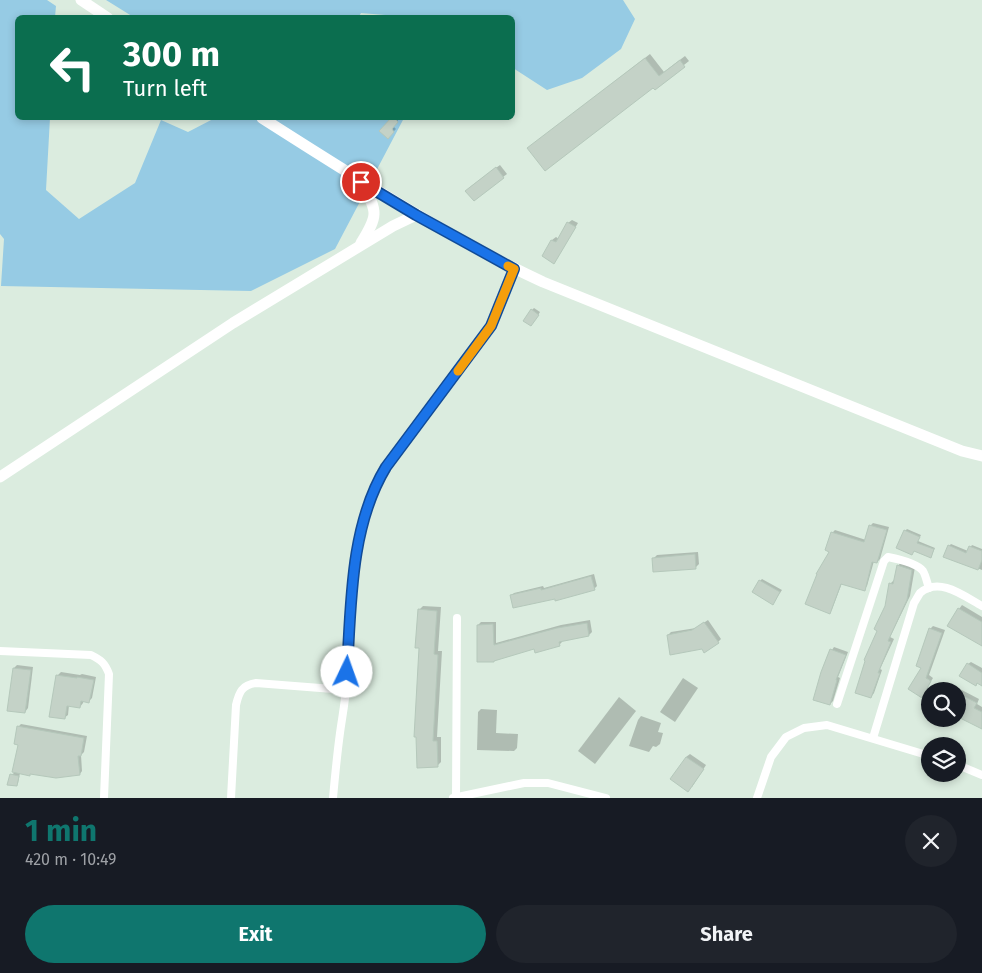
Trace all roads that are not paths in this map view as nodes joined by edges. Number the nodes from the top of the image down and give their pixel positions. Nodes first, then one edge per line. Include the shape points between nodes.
1 (80, 0) edge
2 (103, 15) edge
3 (265, 120) edge
4 (361, 182) junction
5 (416, 215) junction
6 (359, 246) junction
7 (514, 269) junction
8 (982, 456) edge
9 (0, 477) edge
10 (929, 588) junction
11 (982, 606) edge
12 (457, 618) dead end
13 (0, 651) edge
14 (346, 690) junction
15 (837, 704) dead end
16 (873, 738) junction
17 (921, 753) edge
18 (966, 768) edge
19 (982, 775) edge
20 (104, 798) edge
21 (231, 798) edge
22 (333, 798) edge
23 (453, 798) edge
24 (606, 798) edge
25 (757, 798) edge

1 - 2 street
3 - 4 street
4 - 5 street
4 - 6 street via 373,204 374,214 373,223
5 - 6 street
5 - 7 street
6 - 9 street via 233,323
7 - 8 street
7 - 14 street via 491,326 386,467 375,488 354,569
10 - 11 street via 952,589
10 - 15 street via 919,567 888,557 884,561
10 - 16 street via 914,603
12 - 23 street
13 - 20 street via 92,655 106,664 109,674
14 - 21 street via 256,683 243,688 236,705
14 - 22 street
16 - 17 street
16 - 25 street via 827,724 804,728 786,737 771,756
18 - 19 street
23 - 24 street via 524,783 548,783

